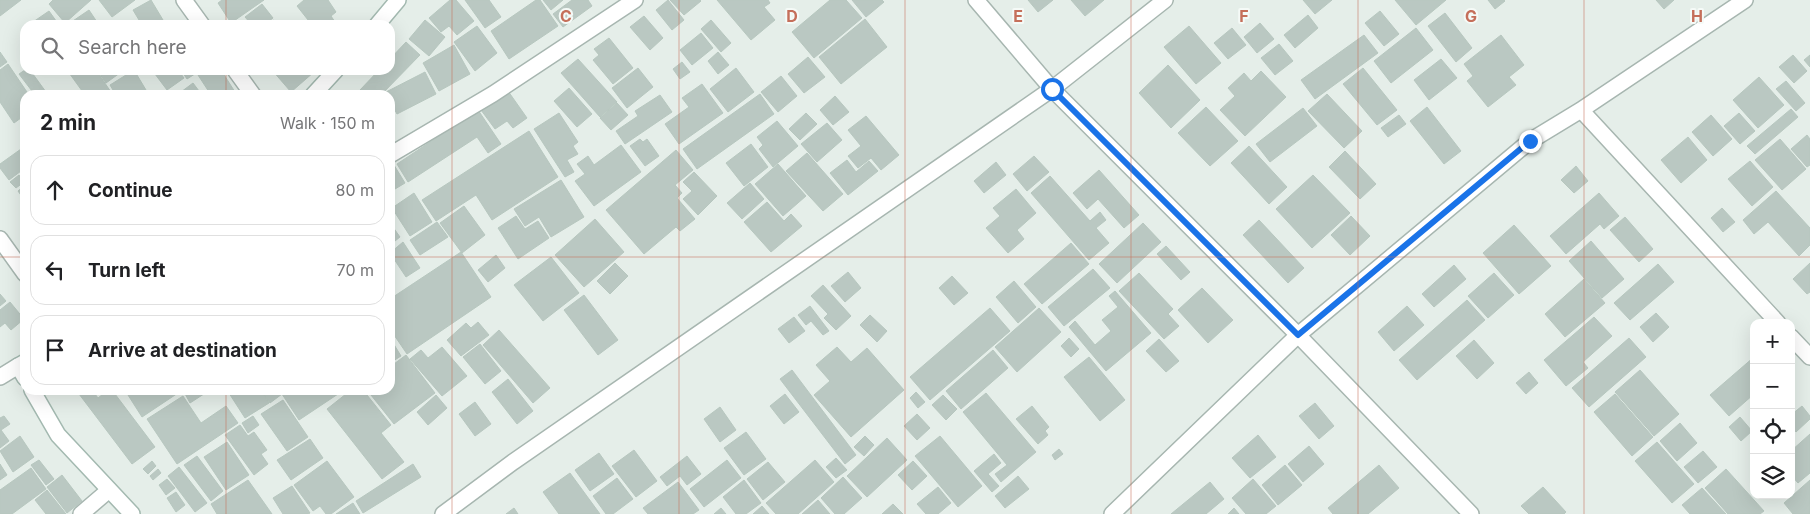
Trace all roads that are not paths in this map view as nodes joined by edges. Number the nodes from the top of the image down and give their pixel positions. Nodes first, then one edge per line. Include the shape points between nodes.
1 (184, 0) edge
2 (398, 0) edge
3 (635, 0) edge
4 (976, 0) edge
5 (1164, 0) edge
6 (1745, 0) edge
7 (198, 20) edge
8 (381, 20) edge
9 (238, 75) edge
10 (331, 75) edge
11 (1052, 89) junction
12 (249, 90) edge
13 (318, 90) edge
14 (1581, 110) junction
15 (395, 152) edge
16 (0, 239) edge
17 (20, 267) edge
18 (1774, 319) edge
19 (1298, 335) junction
20 (1795, 341) edge
21 (1810, 357) edge
22 (20, 369) edge
23 (0, 377) edge
24 (35, 395) edge
25 (109, 490) junction
26 (81, 514) edge
27 (132, 514) edge
28 (443, 514) edge
29 (1112, 514) edge
30 (1471, 514) edge

1 - 7 street
2 - 8 street
3 - 15 street via 493,94
4 - 11 street
5 - 11 street
6 - 14 street
9 - 12 street
10 - 13 street
11 - 19 street
11 - 28 street via 513,462
14 - 18 street
14 - 19 street via 1530,141
16 - 17 street
19 - 29 street
19 - 30 street
20 - 21 street
22 - 23 street
24 - 25 street via 58,435
25 - 26 street
25 - 27 street

